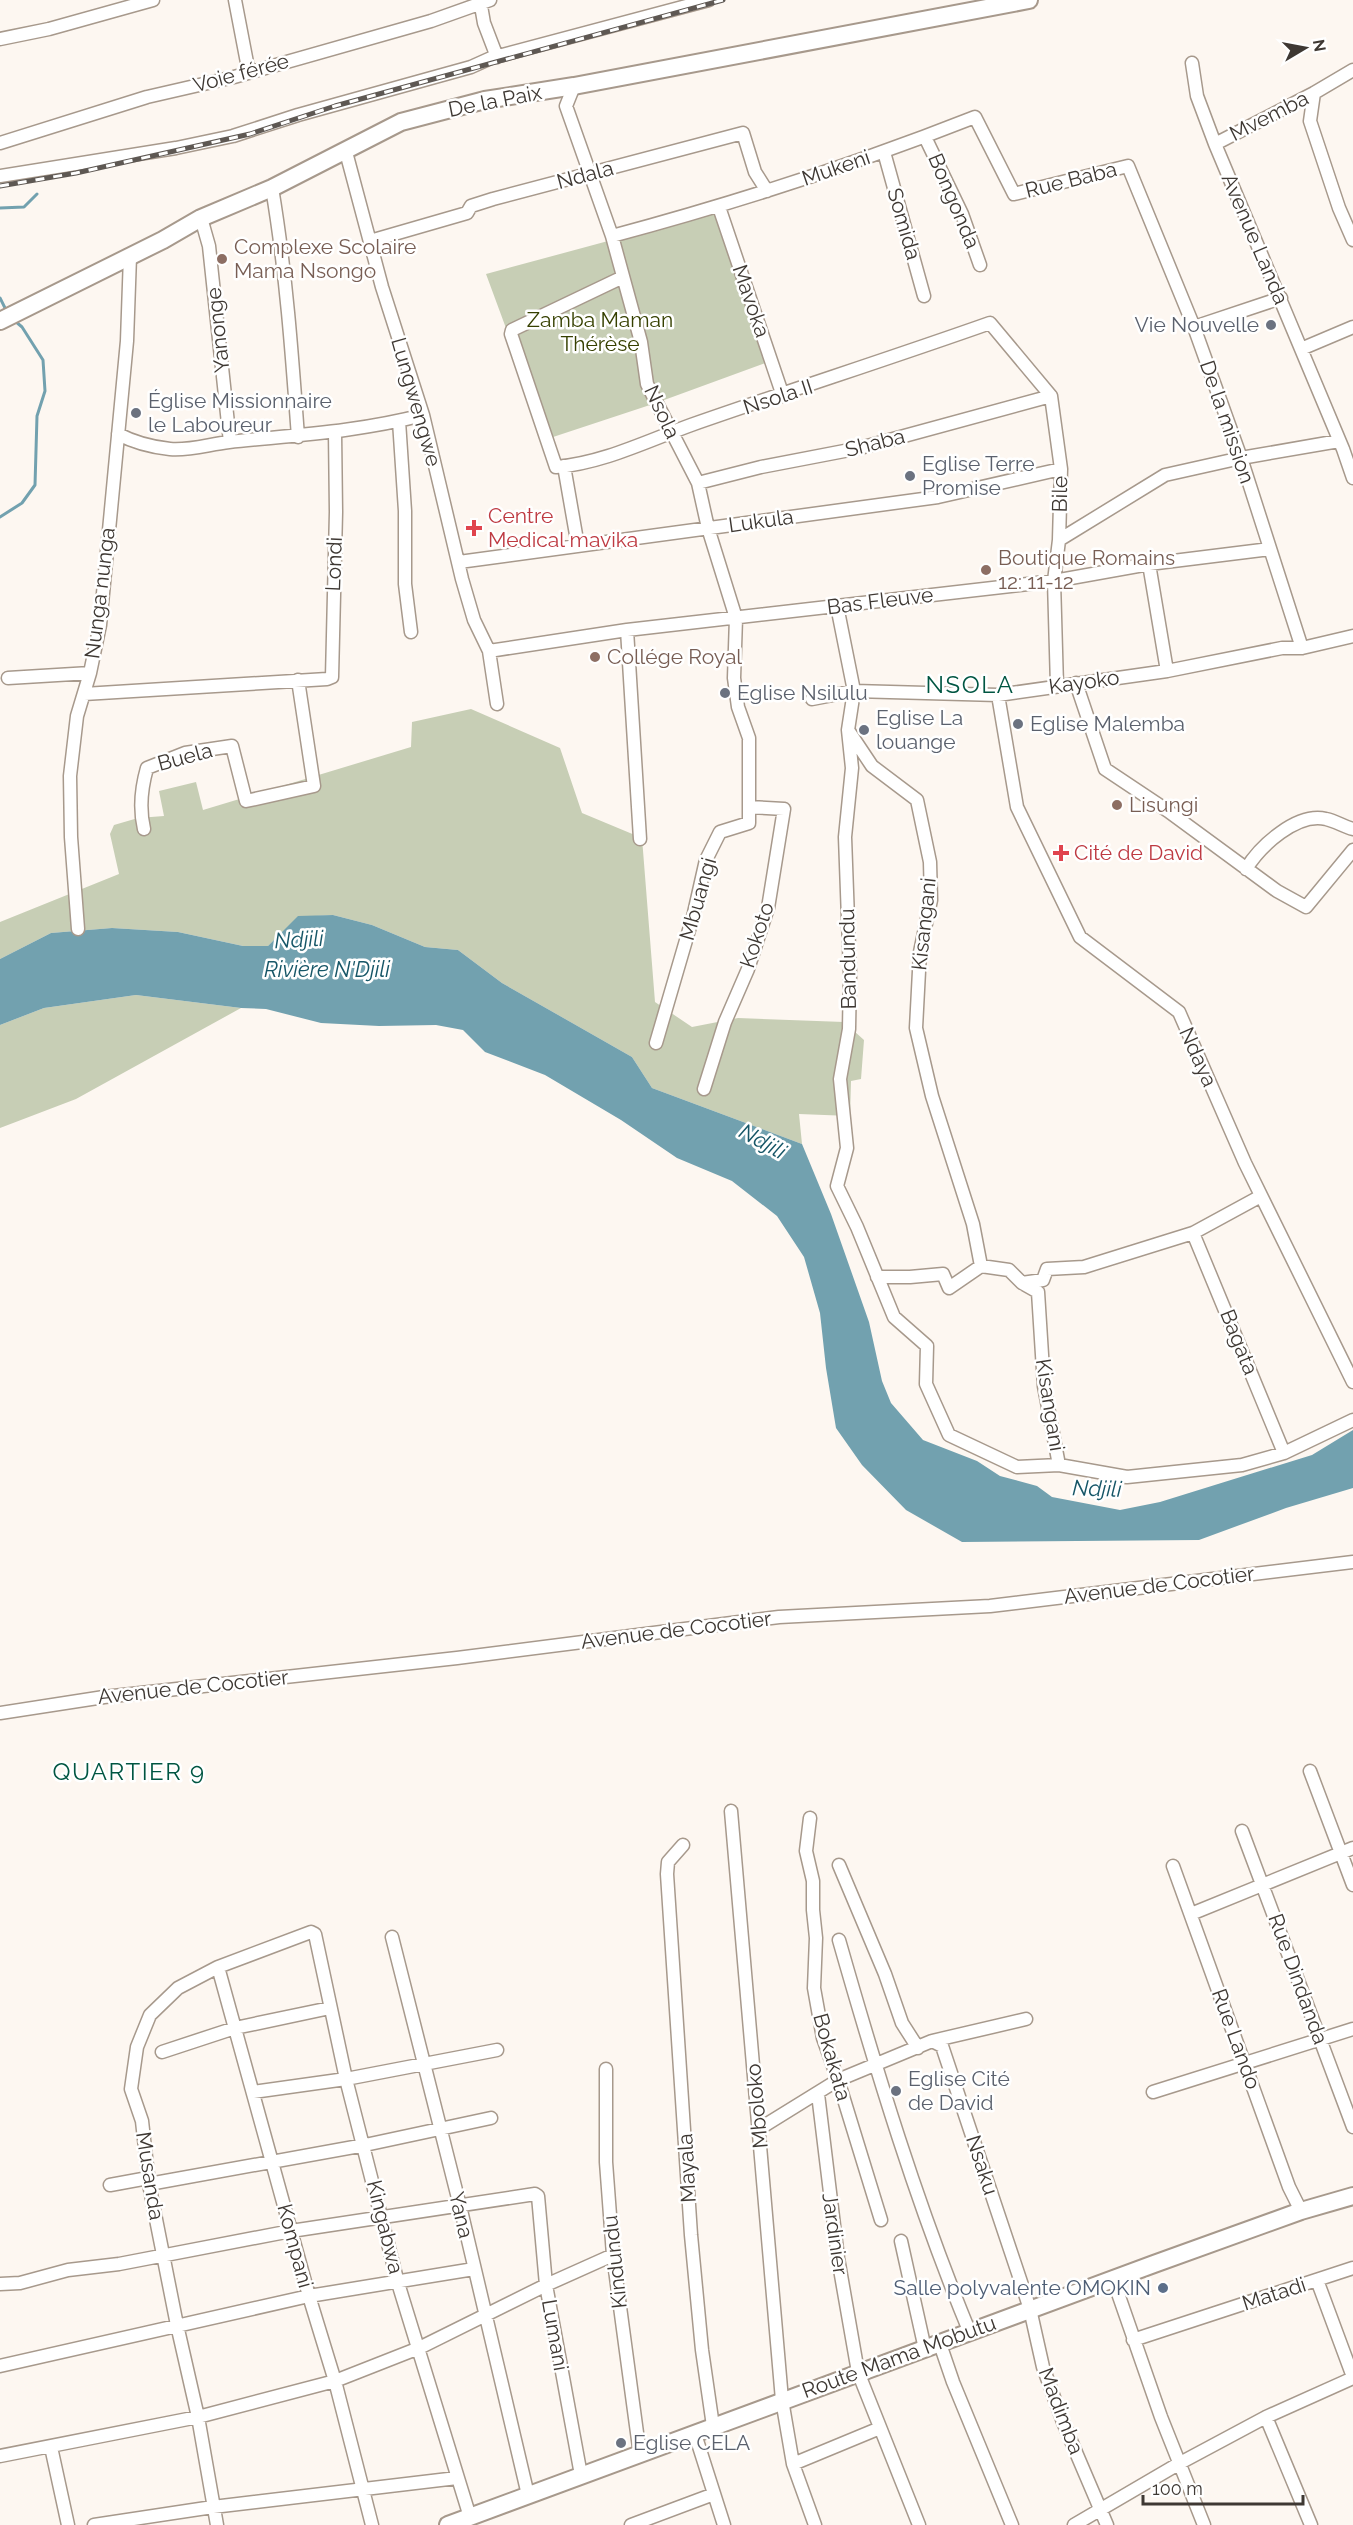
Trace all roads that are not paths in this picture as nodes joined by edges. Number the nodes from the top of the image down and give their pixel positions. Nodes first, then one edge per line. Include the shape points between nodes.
1 (153, 0) edge
2 (235, 0) edge
3 (709, 0) edge
4 (1029, 0) edge
5 (484, 1) edge
6 (0, 39) edge
7 (497, 57) junction
8 (1192, 63) dead end
9 (1353, 70) edge
10 (249, 73) junction
11 (574, 86) junction
12 (1314, 93) junction
13 (925, 137) junction
14 (0, 143) edge
15 (1215, 144) junction
16 (346, 152) junction
17 (884, 152) junction
18 (1128, 166) joint
19 (590, 174) junction
20 (0, 176) edge
21 (272, 188) junction
22 (768, 191) junction
23 (1014, 194) joint
24 (719, 207) junction
25 (201, 218) junction
26 (612, 236) junction
27 (1353, 240) edge
28 (370, 241) junction
29 (130, 256) junction
30 (980, 266) dead end
31 (623, 277) junction
32 (924, 296) dead end
33 (1281, 298) junction
34 (0, 321) edge
35 (1194, 327) junction
36 (1353, 327) edge
37 (1300, 349) junction
38 (783, 396) junction
39 (1051, 396) junction
40 (423, 415) junction
41 (399, 421) junction
42 (335, 432) junction
43 (670, 433) junction
44 (118, 434) junction
45 (297, 437) junction
46 (230, 442) junction
47 (1345, 445) edge
48 (1240, 458) junction
49 (564, 466) junction
50 (1061, 469) junction
51 (1353, 478) edge
52 (698, 483) junction
53 (708, 528) junction
54 (1059, 540) junction
55 (578, 546) junction
56 (1270, 549) junction
57 (459, 562) junction
58 (1149, 564) junction
59 (1053, 580) junction
60 (837, 606) junction
61 (736, 618) junction
62 (627, 630) junction
63 (411, 632) dead end
64 (1353, 636) edge
65 (1302, 648) junction
66 (489, 651) junction
67 (1167, 671) junction
68 (90, 673) junction
69 (8, 678) dead end
70 (298, 680) junction
71 (1076, 683) junction
72 (1057, 686) junction
73 (854, 691) junction
74 (84, 694) junction
75 (998, 695) junction
76 (812, 699) dead end
77 (498, 704) dead end
78 (848, 730) junction
79 (749, 807) junction
80 (144, 829) dead end
81 (1353, 829) edge
82 (640, 839) dead end
83 (1353, 850) edge
84 (1246, 869) junction
85 (78, 929) dead end
86 (656, 1043) dead end
87 (704, 1089) dead end
88 (1261, 1196) junction
89 (1193, 1233) junction
90 (981, 1266) junction
91 (877, 1277) junction
92 (1022, 1283) junction
93 (1353, 1382) edge
94 (1353, 1420) edge
95 (1284, 1453) junction
96 (1059, 1465) junction
97 (1353, 1562) edge
98 (0, 1713) edge
99 (1310, 1771) dead end
100 (730, 1811) dead end
101 (810, 1818) dead end
102 (1242, 1831) dead end
103 (683, 1845) dead end
104 (1347, 1850) edge
105 (839, 1865) dead end
106 (1173, 1866) dead end
107 (1353, 1885) edge
108 (1264, 1886) junction
109 (1191, 1914) junction
110 (315, 1934) joint
111 (392, 1937) dead end
112 (840, 1940) dead end
113 (218, 1967) junction
114 (330, 2008) junction
115 (1026, 2019) dead end
116 (235, 2028) junction
117 (1353, 2029) edge
118 (1321, 2039) junction
119 (932, 2041) junction
120 (918, 2048) junction
121 (497, 2050) dead end
122 (162, 2052) dead end
123 (424, 2063) junction
124 (1245, 2064) junction
125 (875, 2067) junction
126 (606, 2069) dead end
127 (346, 2079) junction
128 (838, 2080) junction
129 (253, 2092) junction
130 (1153, 2092) dead end
131 (818, 2094) junction
132 (491, 2118) dead end
133 (439, 2127) junction
134 (1353, 2127) edge
135 (759, 2129) junction
136 (365, 2145) junction
137 (273, 2161) junction
138 (149, 2181) junction
139 (110, 2185) dead end
140 (1353, 2196) edge
141 (460, 2206) junction
142 (1301, 2211) junction
143 (383, 2218) junction
144 (880, 2220) dead end
145 (291, 2231) junction
146 (901, 2241) dead end
147 (613, 2255) junction
148 (164, 2256) junction
149 (1353, 2268) edge
150 (474, 2269) junction
151 (1113, 2279) junction
152 (1317, 2280) junction
153 (398, 2283) junction
154 (0, 2284) edge
155 (546, 2285) junction
156 (309, 2296) junction
157 (1030, 2309) junction
158 (485, 2316) junction
159 (177, 2325) junction
160 (970, 2333) junction
161 (1133, 2340) junction
162 (933, 2346) junction
163 (419, 2348) junction
164 (0, 2366) edge
165 (858, 2372) junction
166 (1353, 2377) edge
167 (335, 2381) junction
168 (782, 2400) junction
169 (198, 2417) junction
170 (1266, 2417) junction
171 (713, 2426) junction
172 (880, 2428) junction
173 (695, 2434) junction
174 (51, 2446) junction
175 (640, 2454) junction
176 (0, 2456) edge
177 (1180, 2463) junction
178 (794, 2464) junction
179 (581, 2475) junction
180 (457, 2478) junction
181 (362, 2489) junction
182 (714, 2494) junction
183 (528, 2495) junction
184 (213, 2507) junction
185 (1100, 2510) junction
186 (470, 2517) junction
187 (68, 2525) edge
188 (94, 2525) edge
189 (216, 2525) edge
190 (372, 2525) edge
191 (448, 2525) edge
192 (631, 2525) edge
193 (724, 2525) edge
194 (815, 2525) edge
195 (919, 2525) edge
196 (1012, 2525) edge
197 (1074, 2525) edge
198 (1107, 2525) edge
199 (1204, 2525) edge
200 (1311, 2525) edge

1 - 6 street
2 - 10 street
3 - 7 street
4 - 11 street, De la Paix
5 - 7 street, Voie férée via 484,24
5 - 10 street, Voie férée via 431,21
7 - 20 street via 233,136
8 - 15 street, Avenue Landa via 1197,96
9 - 12 street, Mvemba
10 - 14 street, Voie férée via 147,97
11 - 16 street, De la Paix via 485,100 401,122
11 - 19 street, Nsola via 566,106
12 - 15 street, Mvemba
12 - 27 street via 1310,122
13 - 17 street, Mukeni
13 - 23 street, Mukeni via 975,117
13 - 30 street, Bongonda via 962,214
15 - 33 street, Avenue Landa
16 - 21 street, De la Paix
16 - 28 street, Lungwengwe
17 - 22 street, Mukeni
17 - 32 street, Somida
18 - 23 street, Rue Baba
18 - 35 street, De la mission
19 - 22 street, Ndala via 743,133 755,172
19 - 26 street, Nsola
19 - 28 street, Ndala via 471,206 467,213
21 - 25 street, De la Paix
21 - 45 street via 289,305
22 - 24 street, Mukeni
24 - 26 street, Mukeni
24 - 38 street, Mavoka
25 - 29 street, De la Paix
25 - 46 street, Yanonge via 209,246
26 - 31 street, Nsola
28 - 40 street, Lungwengwe
29 - 34 street, De la Paix
29 - 44 street, Nunga nunga
31 - 43 street, Nsola via 641,342 647,384
31 - 49 street via 512,330 555,466
33 - 35 street
33 - 37 street, Avenue Landa
35 - 48 street, De la mission
36 - 37 street
37 - 47 street, Avenue Landa
38 - 39 street, Nsola II via 990,323
38 - 43 street, Nsola II
39 - 50 street, Bile
39 - 52 street, Shaba via 860,448
40 - 41 street
40 - 57 street, Lungwengwe
41 - 42 street
41 - 63 street via 405,584
42 - 45 street
42 - 70 street, Londi via 332,675 327,679
43 - 49 street, Nsola II via 613,455
43 - 52 street, Nsola
44 - 46 street via 137,444 172,450
44 - 68 street, Nunga nunga via 100,625
45 - 46 street
47 - 48 street
47 - 51 street, Avenue Landa
48 - 54 street via 1165,475
48 - 56 street, De la mission
49 - 55 street
50 - 53 street, Lukula via 938,497
50 - 54 street, Bile
52 - 53 street, Nsola
53 - 55 street, Lukula
53 - 61 street, Nsola
54 - 59 street, Bile
55 - 57 street, Lukula
56 - 58 street, Bas Fleuve
56 - 65 street, De la mission
57 - 66 street, Lungwengwe via 474,620
58 - 59 street, Bas Fleuve
58 - 67 street
59 - 60 street, Bas Fleuve
59 - 72 street, Bile
60 - 61 street, Bas Fleuve
60 - 73 street
61 - 62 street, Bas Fleuve
61 - 79 street, Nsola via 734,678 738,707 749,738
62 - 66 street, Bas Fleuve
62 - 82 street
64 - 65 street, Kayoko
65 - 67 street, Kayoko via 1282,648
66 - 77 street, Lungwengwe
67 - 71 street, Kayoko
68 - 69 street
68 - 74 street, Nunga nunga
70 - 74 street
70 - 80 street, Buela via 314,786 246,801 232,746 185,753 147,768 140,806
71 - 72 street, Kayoko
71 - 84 street via 1105,769
72 - 75 street, Kayoko
73 - 75 street, Kayoko
73 - 76 street, Kayoko
73 - 78 street
74 - 85 street, Nunga nunga via 77,716 70,776
75 - 88 street, Ndaya via 1017,807 1080,937 1179,1012
78 - 90 street, Kisangani via 872,766 917,800 930,862 931,900 920,952 916,1028 932,1096 973,1224
78 - 91 street, Bandundu via 852,768 845,837 850,1018 840,1079 847,1148 837,1186
79 - 86 street, Mbuangi via 749,823 720,832 706,860
79 - 87 street, Kokoto via 784,809 770,897
81 - 84 street via 1310,818 1278,833
83 - 84 street via 1306,907
88 - 89 street
88 - 93 street, Ndaya
89 - 92 street via 1084,1267 1047,1269 1043,1280
89 - 95 street, Bagata
90 - 91 street via 949,1288 943,1274
90 - 92 street via 1009,1270
91 - 96 street via 894,1317 927,1346 926,1384 949,1434 1017,1467
92 - 96 street, Kisangani via 1038,1292 1044,1386
94 - 95 street
95 - 96 street via 1242,1465 1126,1477
97 - 98 street, Avenue de Cocotier via 990,1606 779,1617 457,1658 104,1696
99 - 104 street
100 - 135 street, Mboloko
101 - 128 street, Bokakata via 806,1851 813,1881 814,1988 823,2038
102 - 108 street, Rue Dindanda
103 - 171 street, Mayala via 668,1862 690,2235
104 - 107 street
104 - 108 street
105 - 120 street via 902,2023
106 - 109 street, Rue Lando
108 - 109 street
108 - 118 street, Rue Dindanda
109 - 124 street, Rue Lando
110 - 113 street, Musanda via 306,1932
110 - 114 street, Kingabwa
111 - 123 street, Yana
112 - 125 street
113 - 116 street, Kompani
113 - 138 street, Musanda via 178,1988 157,2008 150,2015 137,2047 131,2089 142,2121
114 - 116 street
114 - 127 street, Kingabwa
115 - 119 street
116 - 122 street
116 - 129 street, Kompani
117 - 118 street
118 - 124 street
118 - 134 street, Rue Dindanda
119 - 120 street
119 - 157 street, Nsaku via 942,2046
120 - 125 street
121 - 123 street
123 - 127 street
123 - 133 street, Yana
124 - 130 street
124 - 142 street, Rue Lando
125 - 128 street
125 - 160 street
126 - 147 street, Kindundu via 606,2162
127 - 129 street
127 - 136 street, Kingabwa
128 - 131 street
128 - 144 street, Bokakata
129 - 137 street, Kompani
131 - 135 street
131 - 165 street, Jardinier via 838,2258
132 - 133 street
133 - 136 street
133 - 141 street, Yana
135 - 168 street, Mboloko
136 - 137 street
136 - 143 street, Kingabwa
137 - 138 street
137 - 145 street, Kompani
138 - 139 street
138 - 148 street, Musanda
140 - 142 street, Route Mama Mobutu
141 - 143 street
141 - 150 street, Yana
141 - 155 street, Lumani via 538,2196
142 - 151 street, Route Mama Mobutu
143 - 145 street
143 - 153 street, Kingabwa
145 - 148 street
145 - 156 street, Kompani
146 - 162 street
147 - 155 street
147 - 175 street, Kindundu
148 - 154 street
148 - 159 street, Musanda
149 - 152 street
150 - 153 street
150 - 158 street, Yana
151 - 157 street, Route Mama Mobutu
151 - 161 street
152 - 161 street, Matadi
152 - 166 street, Matadi
153 - 156 street
153 - 163 street, Kingabwa
155 - 158 street
155 - 179 street, Lumani
156 - 159 street
156 - 167 street, Kompani
157 - 160 street, Route Mama Mobutu
157 - 185 street, Madimba via 1043,2367
158 - 163 street
158 - 183 street, Yana
159 - 164 street
159 - 169 street, Musanda
160 - 162 street, Route Mama Mobutu
161 - 177 street
162 - 165 street, Route Mama Mobutu
162 - 196 street via 953,2382
163 - 167 street
163 - 180 street, Kingabwa
165 - 168 street, Route Mama Mobutu
165 - 172 street, Jardinier
166 - 170 street
167 - 169 street
167 - 181 street, Kompani
168 - 171 street, Route Mama Mobutu
168 - 178 street, Mboloko
169 - 174 street
169 - 184 street, Musanda
170 - 177 street
170 - 200 street
171 - 173 street, Route Mama Mobutu
172 - 178 street
172 - 195 street, Jardinier
173 - 175 street, Route Mama Mobutu
173 - 182 street
174 - 176 street
174 - 187 street
175 - 179 street, Route Mama Mobutu
177 - 185 street
177 - 199 street
178 - 194 street, Mboloko
179 - 183 street, Route Mama Mobutu
180 - 181 street
180 - 186 street, Kingabwa
181 - 184 street
181 - 190 street, Kompani
182 - 192 street
182 - 193 street
183 - 186 street, Route Mama Mobutu
184 - 188 street
184 - 189 street, Musanda
185 - 197 street
185 - 198 street, Madimba
186 - 191 street, Route Mama Mobutu

